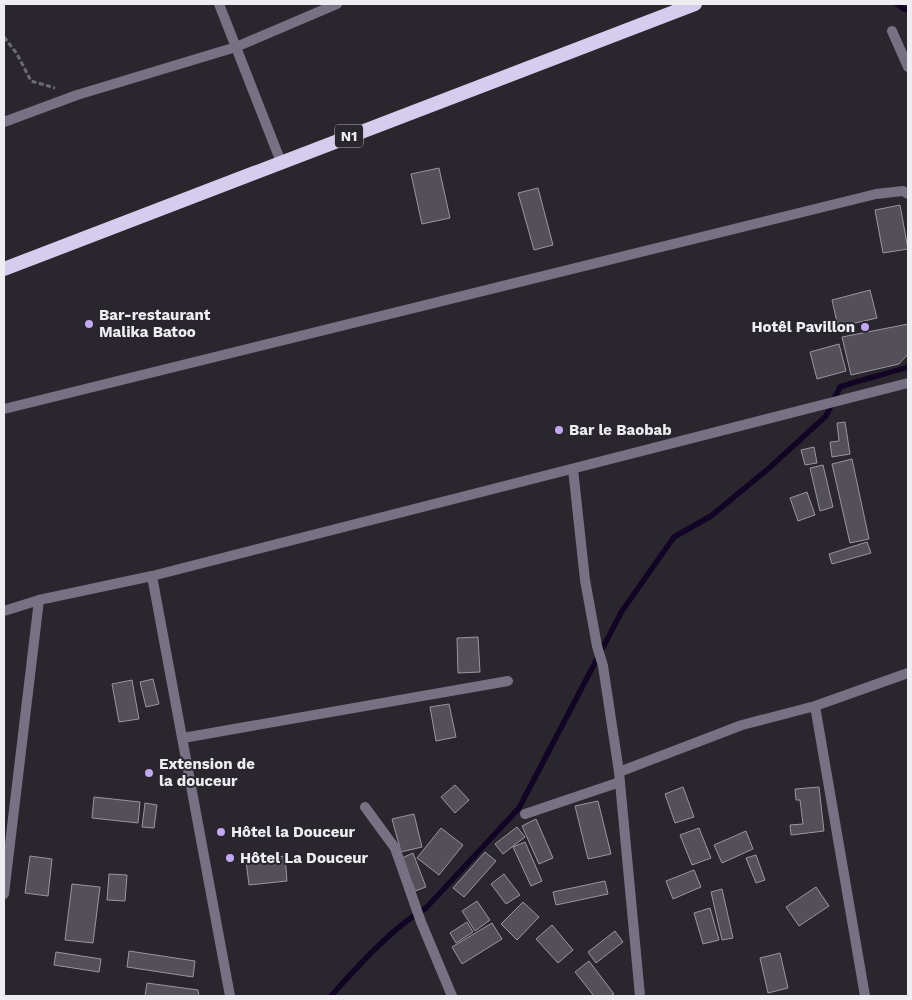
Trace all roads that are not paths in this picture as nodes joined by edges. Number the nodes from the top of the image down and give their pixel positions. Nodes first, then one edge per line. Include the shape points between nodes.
1 (219, 4) edge
2 (337, 4) edge
3 (695, 4) edge
4 (892, 31) dead end
5 (236, 48) junction
6 (908, 67) edge
7 (4, 122) edge
8 (281, 162) junction
9 (908, 194) edge
10 (4, 269) edge
11 (908, 383) edge
12 (4, 409) edge
13 (572, 469) junction
14 (152, 576) junction
15 (40, 600) junction
16 (4, 611) edge
17 (908, 673) edge
18 (508, 681) dead end
19 (815, 706) junction
20 (183, 738) junction
21 (620, 777) junction
22 (366, 807) dead end
23 (525, 814) dead end
24 (4, 894) edge
25 (230, 996) edge
26 (452, 996) edge
27 (640, 996) edge
28 (865, 996) edge

1 - 5 street
2 - 5 street
3 - 8 highway, N1
4 - 6 street
5 - 7 street via 77,95
5 - 8 street
8 - 10 highway, N1
9 - 12 street via 903,191 876,194
11 - 13 street
13 - 14 street
13 - 21 street via 585,580 603,666
14 - 15 street
14 - 20 street
15 - 16 street
15 - 24 street
17 - 19 street
18 - 20 street
19 - 21 street via 742,725
19 - 28 street
20 - 25 street
21 - 23 street
21 - 27 street
22 - 26 street via 395,848

